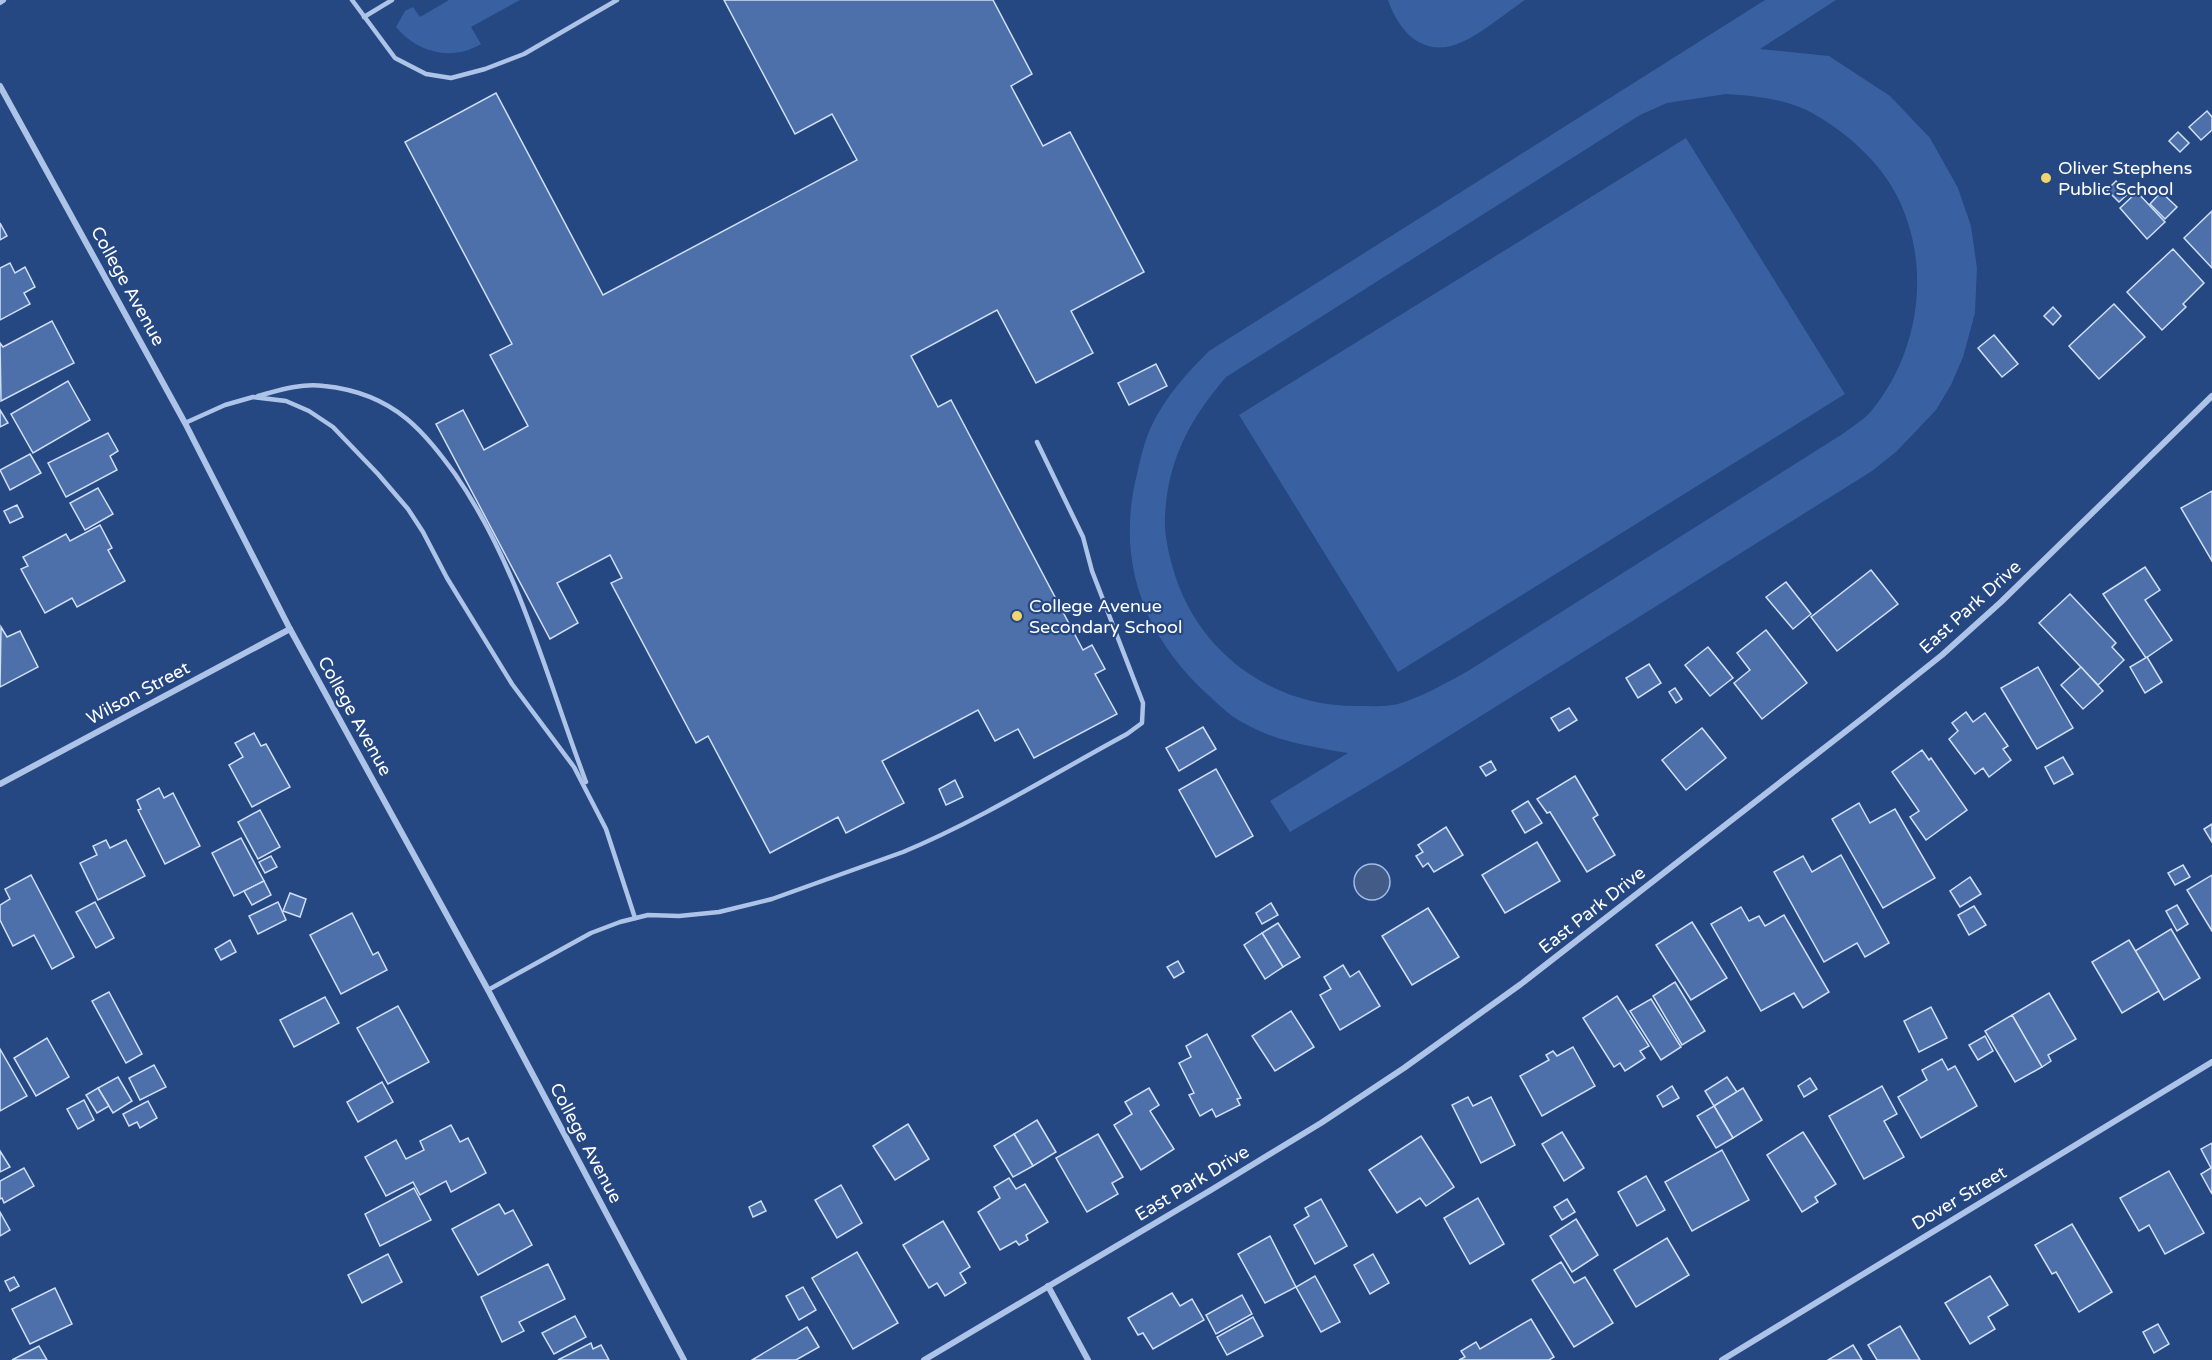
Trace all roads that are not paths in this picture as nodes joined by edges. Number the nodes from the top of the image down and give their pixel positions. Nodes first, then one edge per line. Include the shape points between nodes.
1 (352, 0) edge
2 (392, 0) edge
3 (617, 0) edge
4 (364, 17) junction
5 (0, 86) edge
6 (2212, 396) edge
7 (253, 397) junction
8 (186, 423) junction
9 (1037, 442) dead end
10 (290, 629) junction
11 (0, 784) edge
12 (592, 799) junction
13 (634, 918) junction
14 (488, 990) junction
15 (2212, 1062) edge
16 (1048, 1286) junction
17 (684, 1360) edge
18 (924, 1360) edge
19 (1088, 1360) edge
20 (1722, 1360) edge

1 - 4 lane
2 - 4 lane
3 - 4 lane via 524,54 451,78 426,74 395,58
5 - 8 street, College Avenue
6 - 16 street, East Park Drive via 1942,655 1540,970 1321,1122
7 - 8 lane
7 - 12 lane via 286,400 333,427 408,508 488,647 574,767
7 - 12 lane via 303,385 344,388 383,403 427,438 467,492 505,566
8 - 10 street, College Avenue
9 - 13 lane via 1083,537 1096,582 1143,703 1142,723 934,838 865,867 772,899 719,912
10 - 11 street, Wilson Street
10 - 14 street, College Avenue
12 - 13 lane via 615,852
13 - 14 lane via 591,933
14 - 17 street, College Avenue
15 - 20 street, Dover Street
16 - 18 street, East Park Drive
16 - 19 street

